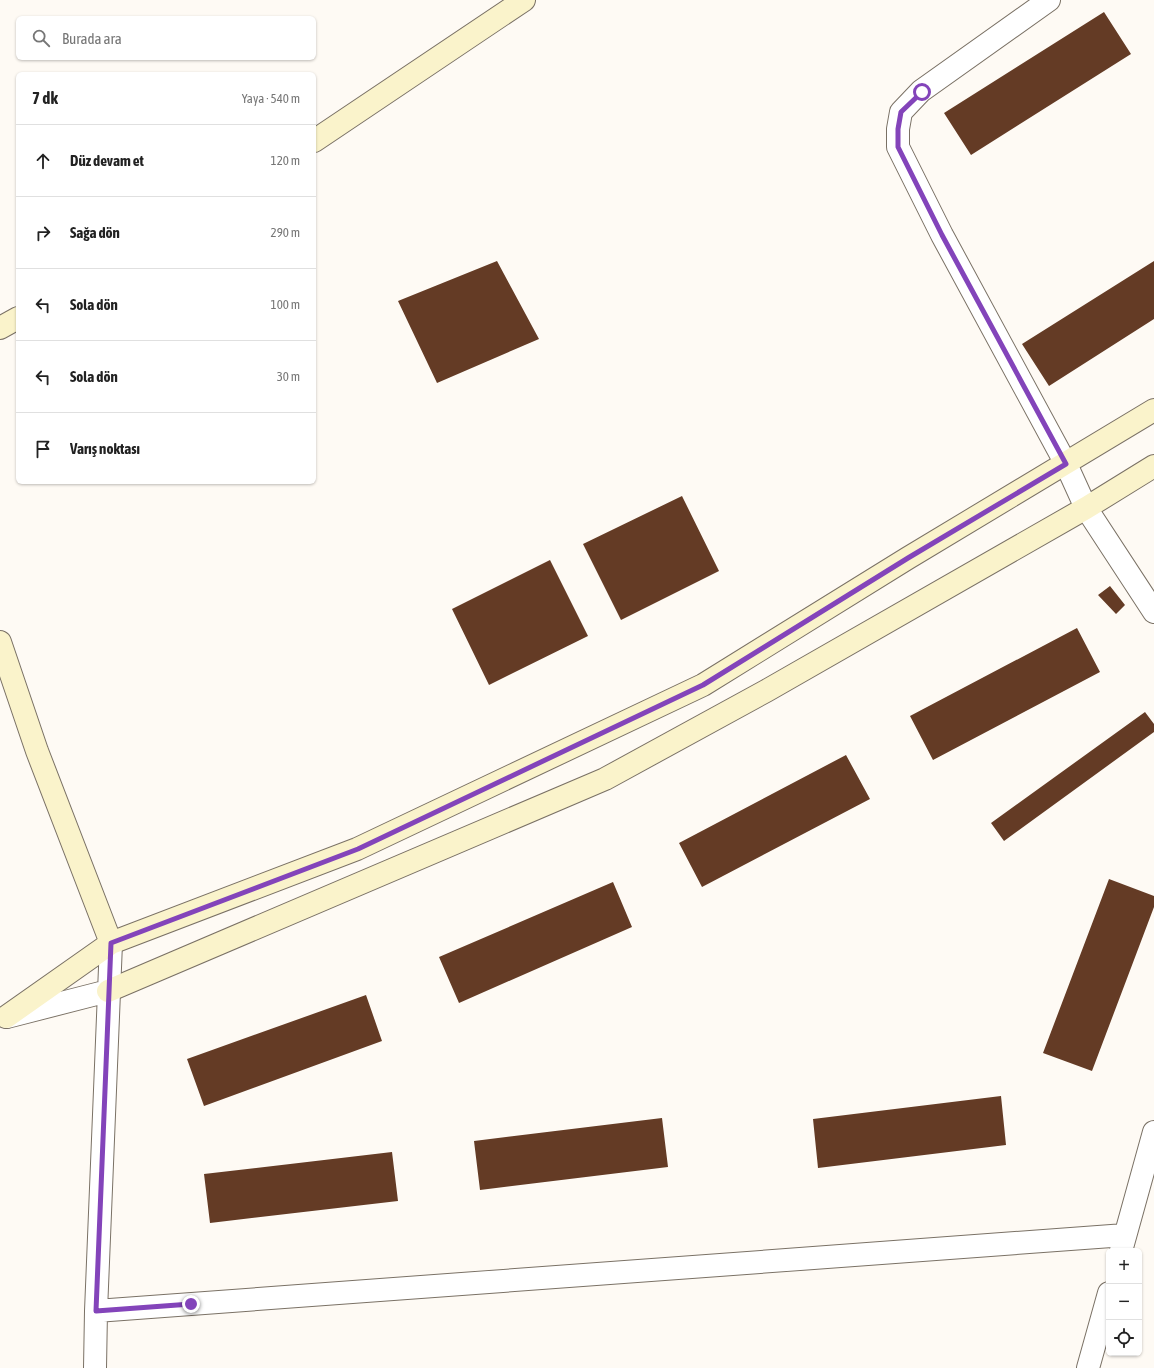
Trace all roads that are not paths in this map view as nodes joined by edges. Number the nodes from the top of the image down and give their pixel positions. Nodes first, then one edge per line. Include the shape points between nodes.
1 (524, 0) edge
2 (1049, 0) edge
3 (316, 140) edge
4 (16, 319) edge
5 (0, 328) edge
6 (1154, 410) edge
7 (1066, 464) junction
8 (1154, 466) edge
9 (1086, 508) junction
10 (1154, 612) edge
11 (0, 642) edge
12 (111, 943) junction
13 (108, 991) junction
14 (3, 1018) edge
15 (1154, 1132) edge
16 (1123, 1243) edge
17 (1106, 1305) edge
18 (96, 1311) junction
19 (95, 1368) edge
20 (1088, 1368) edge

1 - 3 street
2 - 7 street via 922,92 901,112 898,147 942,235
4 - 5 street
6 - 7 street
7 - 9 street
7 - 12 street via 703,685 358,849
8 - 9 street
9 - 10 street
9 - 13 street via 766,691 605,779
11 - 12 street via 36,751
12 - 13 street
12 - 14 street
13 - 14 street
13 - 18 street
15 - 16 street
16 - 18 street
17 - 20 street
18 - 19 street

